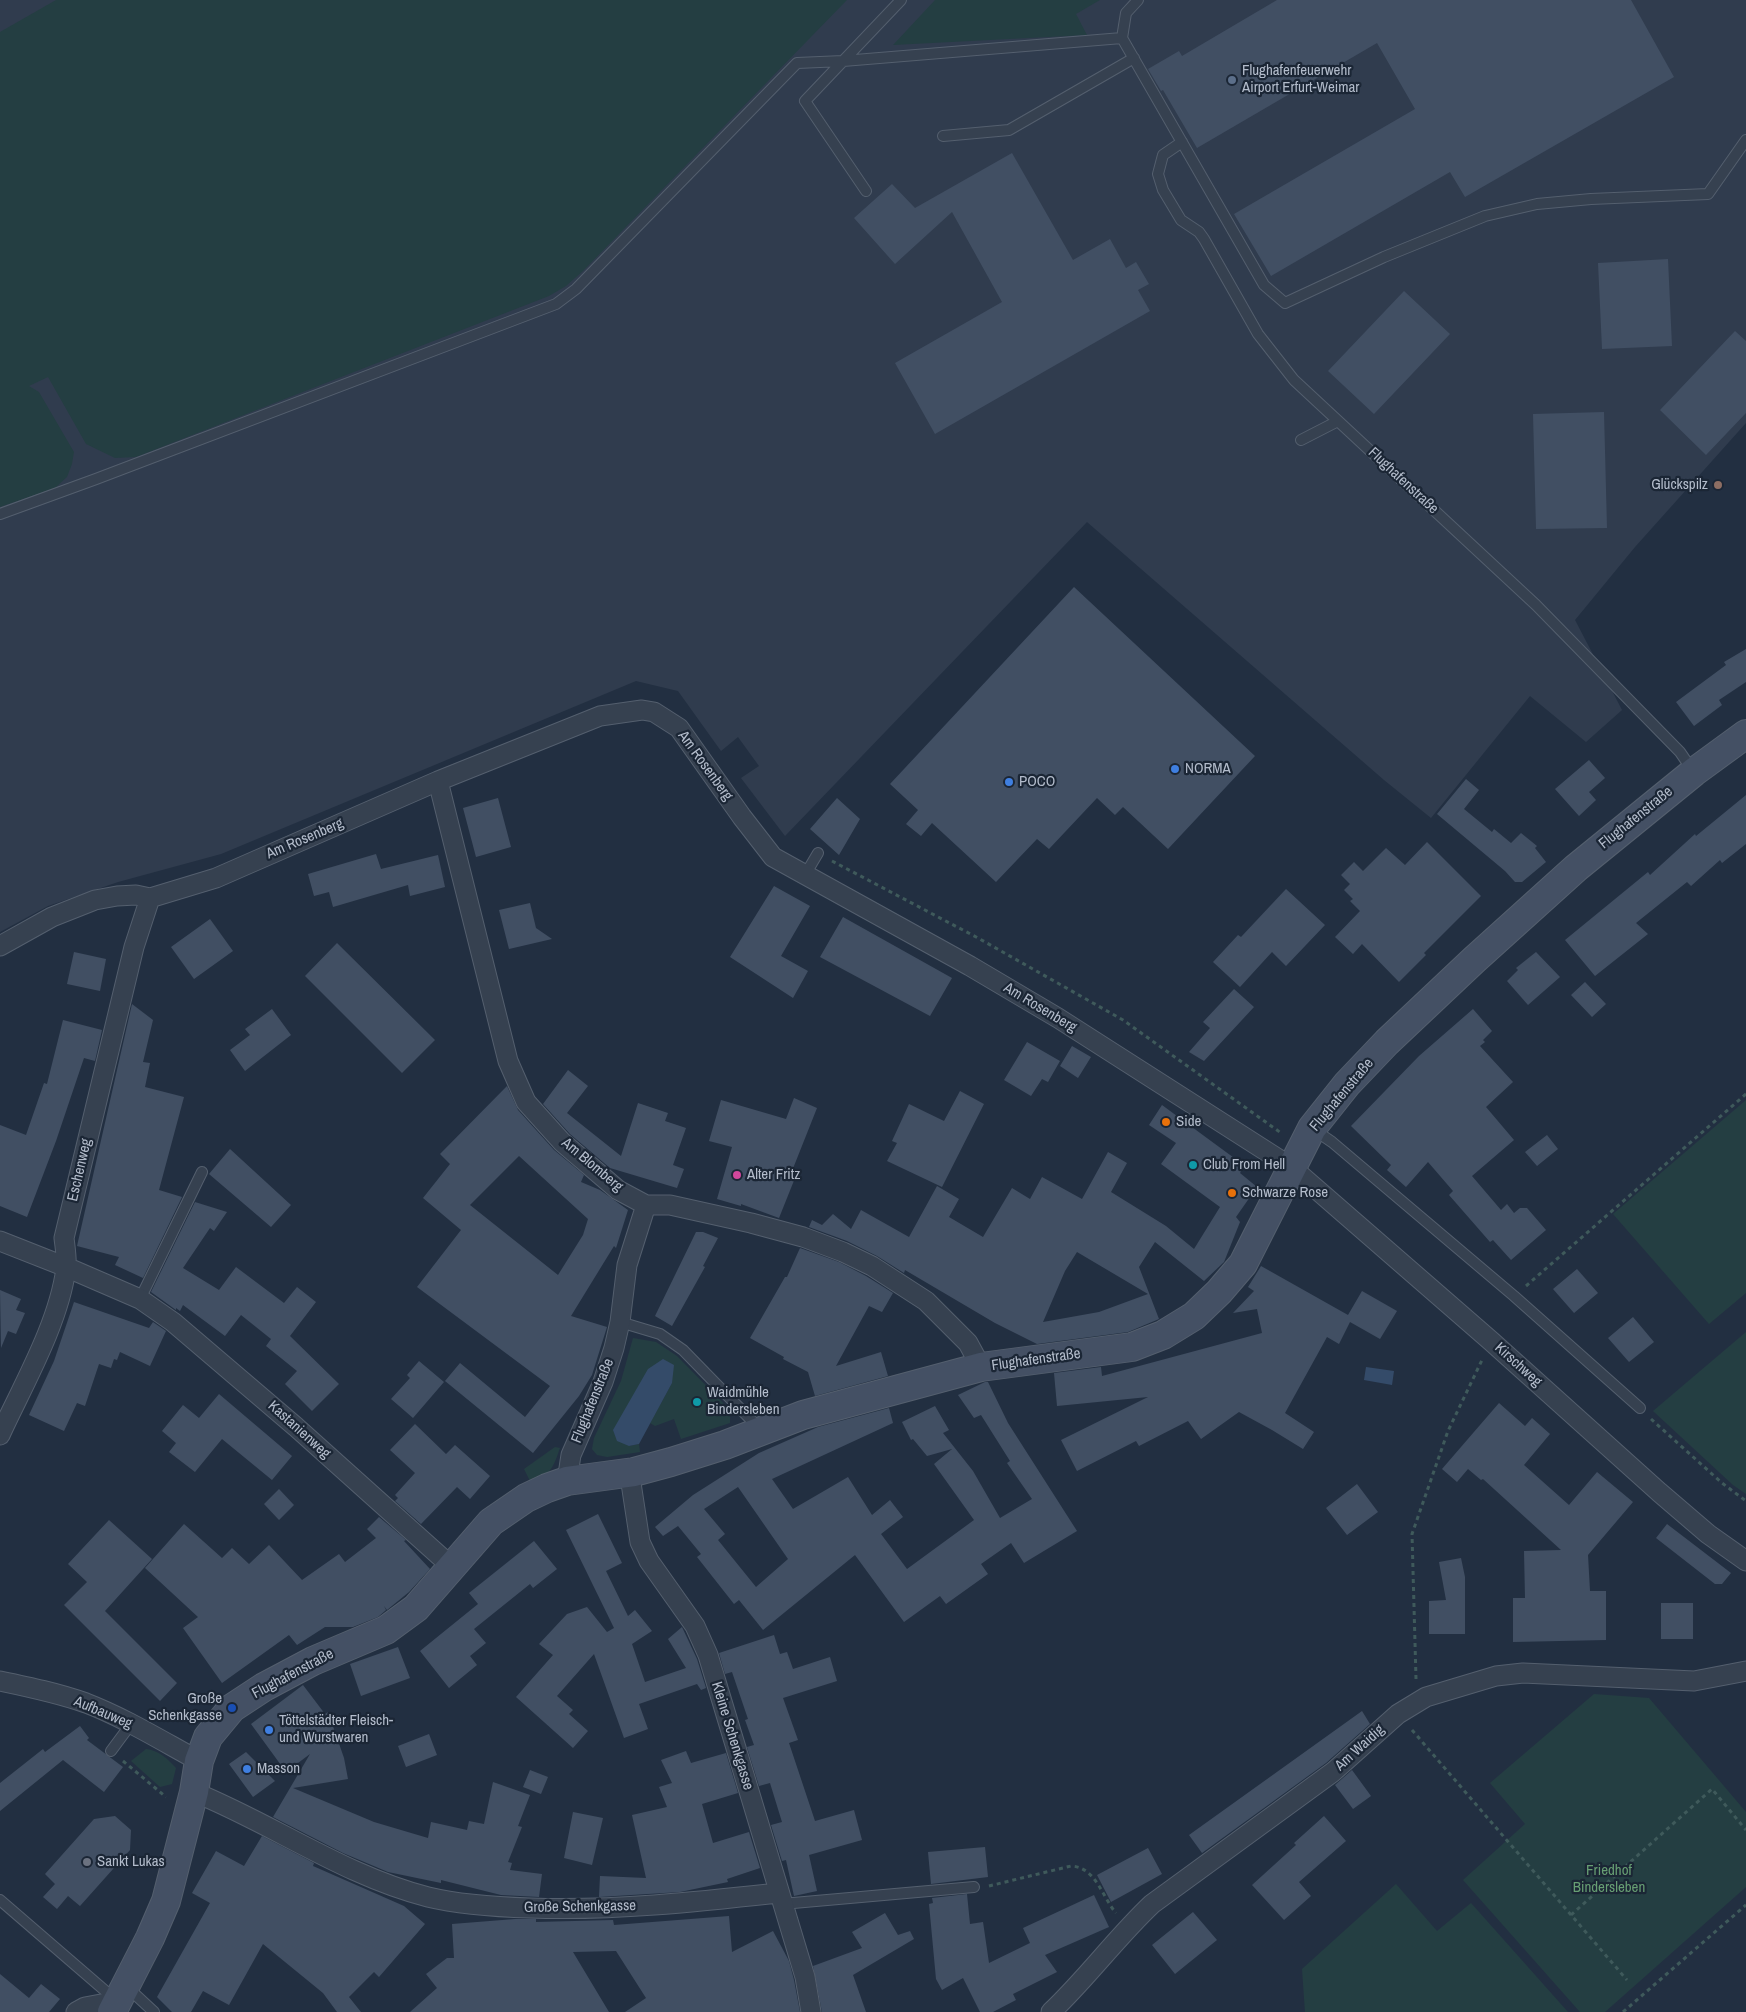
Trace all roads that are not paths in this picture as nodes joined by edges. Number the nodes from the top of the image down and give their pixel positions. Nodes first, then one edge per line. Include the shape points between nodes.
1 (901, 0) edge
2 (1138, 0) edge
3 (1122, 38) junction
4 (1134, 58) junction
5 (843, 61) junction
6 (943, 136) dead end
7 (1746, 140) edge
8 (1182, 142) junction
9 (866, 192) dead end
10 (1338, 421) junction
11 (1301, 440) dead end
12 (0, 514) edge
13 (1746, 734) edge
14 (1694, 772) junction
15 (438, 781) junction
16 (818, 853) road end
17 (805, 875) junction
18 (150, 898) junction
19 (0, 946) edge
20 (1312, 1128) junction
21 (1291, 1167) junction
22 (202, 1172) dead end
23 (646, 1204) junction
24 (0, 1241) edge
25 (66, 1267) junction
26 (140, 1299) junction
27 (620, 1322) junction
28 (981, 1368) junction
29 (1640, 1408) road end
30 (761, 1431) junction
31 (0, 1435) edge
32 (634, 1472) junction
33 (567, 1481) junction
34 (1746, 1561) edge
35 (452, 1568) junction
36 (1746, 1671) edge
37 (0, 1681) edge
38 (132, 1724) junction
39 (111, 1751) road end
40 (199, 1761) junction
41 (191, 1804) junction
42 (974, 1887) road end
43 (780, 1899) junction
44 (0, 1900) edge
45 (118, 2000) edge
46 (76, 2012) edge
47 (154, 2012) edge
48 (811, 2012) edge
49 (1051, 2012) edge

1 - 5 lane
2 - 3 lane via 1126,13
3 - 4 lane
3 - 5 lane
4 - 6 lane via 1009,130
4 - 8 lane
5 - 9 lane via 805,101
5 - 12 lane via 797,63 576,289 556,304
7 - 8 lane via 1708,194 1536,204 1485,216 1384,256 1285,303 1264,285
8 - 10 lane, Flughafenstraße via 1163,155 1158,174 1163,190 1181,220 1204,239 1258,334 1294,380
10 - 11 lane
10 - 14 lane, Flughafenstraße via 1536,605 1680,752
13 - 14 street, Flughafenstraße
14 - 20 street, Flughafenstraße via 1576,868 1466,966 1347,1084
15 - 17 street, Am Rosenberg via 600,716 648,711 679,728 773,857
15 - 18 street, Am Rosenberg via 216,878
15 - 23 street, Am Blomberg via 508,1061 526,1102 562,1142 618,1190
16 - 17 lane
17 - 21 street, Am Rosenberg via 1058,1018
18 - 19 street, Am Rosenberg via 136,895 95,900 52,917
18 - 25 street, Eschenweg via 134,947 64,1238
20 - 21 street, Flughafenstraße
20 - 29 lane via 1514,1296
21 - 28 street, Flughafenstraße via 1243,1264 1194,1316 1163,1335 1132,1347
21 - 34 street, Kirschweg via 1659,1492
22 - 26 lane
23 - 27 street, Flughafenstraße via 627,1265
23 - 28 street, Am Blomberg via 670,1205 752,1223 803,1237 872,1266 926,1301 968,1343
24 - 25 street, Kastanienweg
25 - 26 street, Kastanienweg
25 - 31 street, Eschenweg via 59,1301 43,1342
26 - 35 street, Kastanienweg via 238,1376
27 - 30 lane via 660,1334 683,1350
27 - 33 street, Flughafenstraße via 603,1382 571,1455
28 - 30 street, Flughafenstraße via 803,1415
30 - 32 street, Flughafenstraße
32 - 33 street, Flughafenstraße
32 - 43 street, Kleine Schenkgasse via 632,1483 640,1542 649,1561 695,1626 708,1656
33 - 35 street, Flughafenstraße via 526,1498 492,1522
35 - 40 street, Flughafenstraße via 416,1608 386,1630 313,1661 232,1708 208,1737
36 - 49 street, Am Waidig via 1694,1681 1523,1673 1496,1676 1441,1691 1417,1702 1398,1714 1333,1772 1152,1904
37 - 38 street, Aufbauweg via 86,1704
38 - 39 lane
38 - 40 street, Aufbauweg
40 - 41 street, Flughafenstraße
41 - 43 street, Große Schenkgasse via 223,1803 375,1879 429,1897 489,1907 582,1910
41 - 45 street, Flughafenstraße via 166,1901
42 - 43 lane, Große Schenkgasse
43 - 48 street, Kleine Schenkgasse via 805,1977
44 - 45 lane
45 - 46 street
45 - 47 lane

